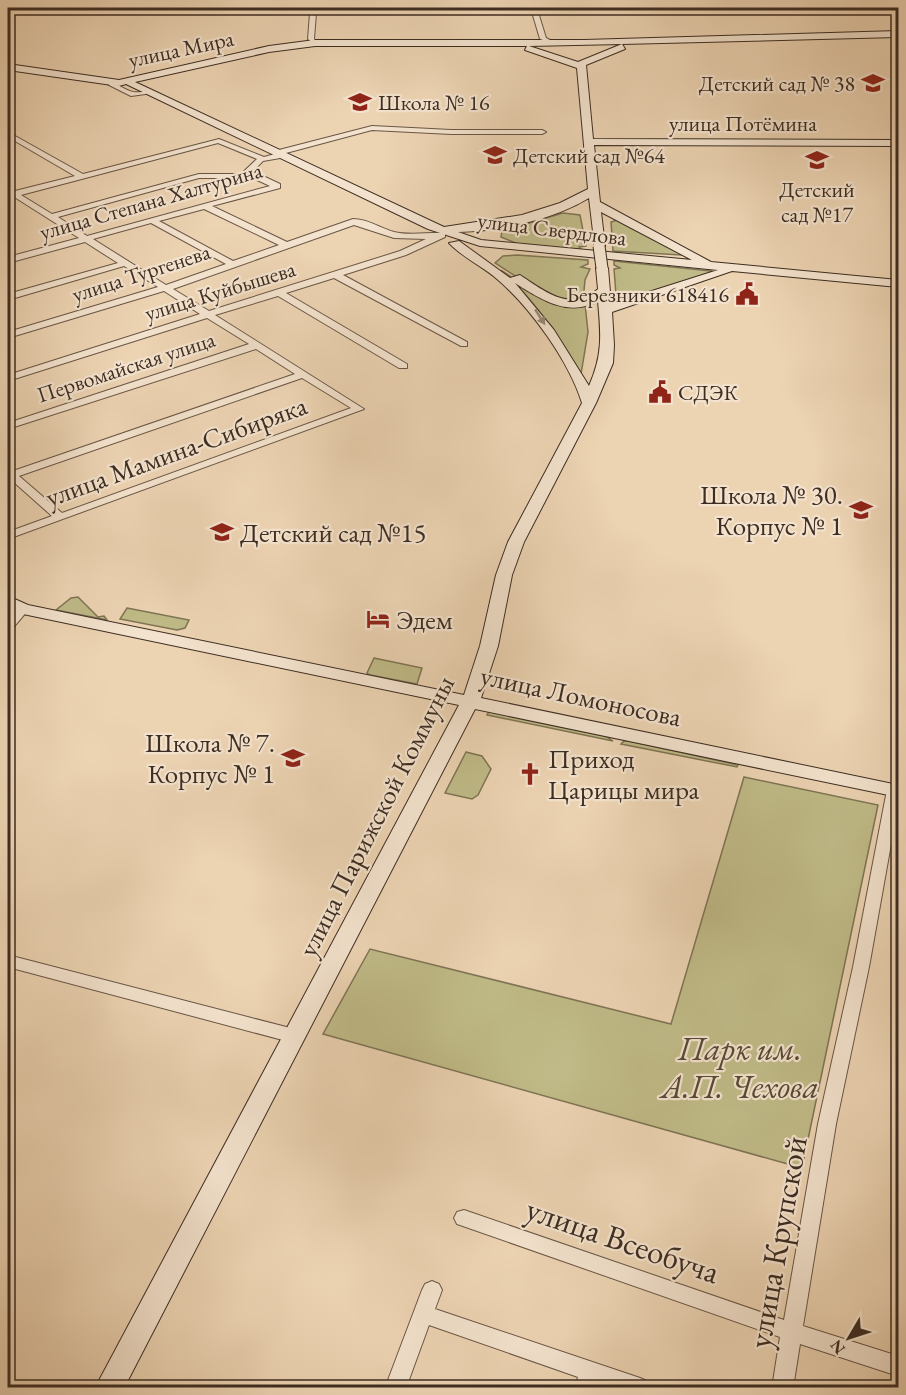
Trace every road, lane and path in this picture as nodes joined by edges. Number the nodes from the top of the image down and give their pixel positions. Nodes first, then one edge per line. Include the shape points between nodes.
1 (317, 8) edge
2 (538, 8) edge
3 (898, 34) edge
4 (509, 42) junction
5 (543, 42) junction
6 (637, 42) junction
7 (315, 43) junction
8 (581, 66) junction
9 (8, 67) edge
10 (119, 83) junction
11 (150, 93) junction
12 (542, 132) dead end
13 (8, 134) edge
14 (588, 142) junction
15 (898, 143) edge
16 (281, 154) junction
17 (263, 159) junction
18 (252, 166) junction
19 (81, 176) junction
20 (594, 190) junction
21 (11, 192) edge
22 (595, 204) junction
23 (207, 207) junction
24 (50, 217) junction
25 (622, 219) junction
26 (153, 221) junction
27 (597, 229) junction
28 (436, 233) junction
29 (86, 239) junction
30 (286, 245) junction
31 (680, 249) junction
32 (535, 250) junction
33 (560, 252) junction
34 (9, 258) edge
35 (658, 262) junction
36 (126, 263) junction
37 (232, 264) junction
38 (716, 267) junction
39 (734, 269) junction
40 (336, 275) junction
41 (898, 284) edge
42 (166, 288) junction
43 (603, 290) junction
44 (280, 293) junction
45 (8, 297) edge
46 (605, 310) junction
47 (211, 315) junction
48 (8, 335) edge
49 (464, 344) dead end
50 (257, 345) junction
51 (403, 366) dead end
52 (304, 374) junction
53 (8, 378) edge
54 (590, 403) junction
55 (8, 426) edge
56 (10, 474) edge
57 (60, 517) junction
58 (8, 536) edge
59 (15, 605) edge
60 (8, 626) edge
61 (471, 700) junction
62 (896, 790) edge
63 (8, 960) edge
64 (294, 1036) junction
65 (464, 1218) dead end
66 (432, 1290) dead end
67 (423, 1314) junction
68 (792, 1332) junction
69 (898, 1366) edge
70 (588, 1379) edge
71 (109, 1388) edge
72 (395, 1388) edge
73 (640, 1388) edge
74 (782, 1388) edge

1 - 7 street via 311,39
2 - 5 street via 535,12
3 - 6 main road, улица Мира
4 - 5 main road, улица Мира
4 - 7 main road, улица Мира
4 - 8 main road
5 - 6 main road, улица Мира
6 - 8 main road via 592,58
7 - 10 main road, улица Мира via 275,48
8 - 14 main road
9 - 10 main road
10 - 11 main road, улица Свердлова
10 - 11 street via 131,94
11 - 16 main road, улица Свердлова
12 - 16 street via 372,128
13 - 19 street
14 - 15 main road, улица Потёмина
14 - 20 main road
16 - 17 street
16 - 28 main road, улица Свердлова
17 - 18 street
17 - 19 street via 219,141
18 - 23 street, улица Степана Халтурина via 258,177 277,186
18 - 24 street via 243,176 199,176
19 - 21 street
20 - 22 main road
20 - 28 main road via 566,206 476,228
21 - 24 street
22 - 25 main road
22 - 27 main road, улица Парижской Коммуны
23 - 26 street, улица Степана Халтурина
23 - 30 street
24 - 29 street
25 - 27 main road via 604,219
25 - 31 main road
26 - 29 street, улица Степана Халтурина
26 - 37 street
27 - 32 main road via 583,214 563,211 498,232 499,238 508,243
27 - 43 main road, улица Парижской Коммуны, bridge
28 - 30 street, улица Тургенева via 405,237 360,222
28 - 32 main road, улица Свердлова
28 - 40 street, улица Куйбышева via 403,253
28 -> 54 main road via 475,255 520,291 577,376
29 - 34 street, улица Степана Халтурина
29 - 36 street
30 - 37 street, улица Тургенева
31 - 35 main road via 685,253 683,257
31 - 38 main road
32 - 33 main road, улица Свердлова
33 - 35 main road, улица Свердлова
33 - 43 main road via 519,252 499,256 493,262 558,303 586,303
35 - 38 main road, улица Свердлова
36 - 42 street
36 - 45 street
37 - 42 street, улица Тургенева
38 - 39 main road, улица Свердлова
39 - 41 main road, улица Свердлова
39 - 46 main road
40 - 44 street, улица Куйбышева
40 - 49 street
42 - 47 street
42 - 48 street, улица Тургенева
43 - 46 main road, улица Парижской Коммуны
44 - 47 street, улица Куйбышева
44 - 51 street
46 - 54 main road, улица Парижской Коммуны via 606,363
47 - 50 street
47 - 53 street, улица Куйбышева
50 - 52 street
50 - 55 street, Первомайская улица
52 - 56 street
52 - 57 street, улица Мамина-Сибиряка via 359,409
54 - 61 main road, улица Парижской Коммуны via 516,542
56 - 57 street
57 - 58 street, улица Мамина-Сибиряка
59 - 60 street
59 - 61 main road, улица Ломоносова
61 - 62 main road, улица Ломоносова
61 - 64 main road, улица Парижской Коммуны
62 - 68 street, улица Крупской via 827,1124
63 - 64 street
64 - 71 main road, улица Парижской Коммуны
65 - 68 street, улица Всеобуча
66 - 67 street
67 - 70 street
67 - 72 street
68 - 69 street, улица Всеобуча
68 - 74 street, улица Крупской
70 - 73 street

